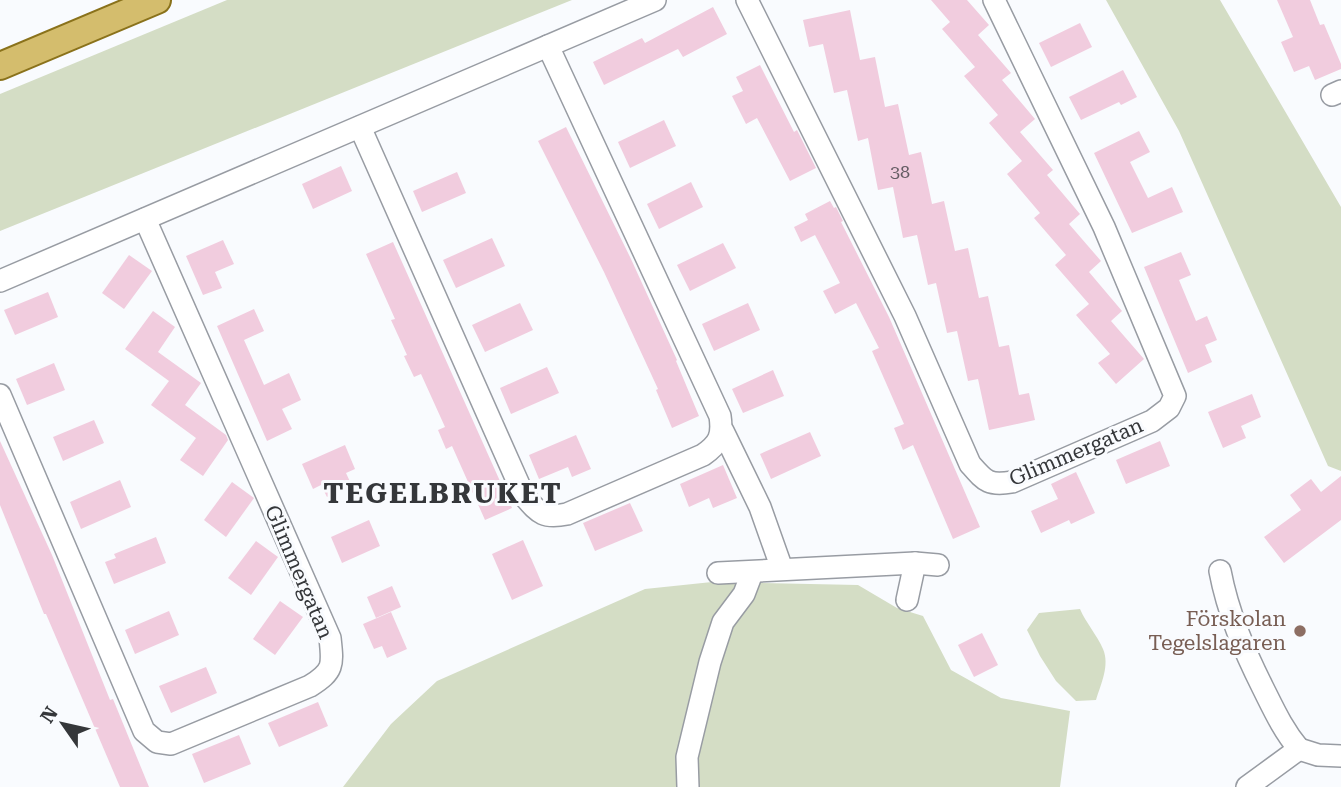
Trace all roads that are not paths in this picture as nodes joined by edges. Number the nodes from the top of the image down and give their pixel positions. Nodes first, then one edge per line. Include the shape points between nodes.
1 (157, 0) edge
2 (655, 0) edge
3 (747, 0) edge
4 (994, 0) edge
5 (548, 46) junction
6 (0, 66) edge
7 (360, 127) junction
8 (145, 219) junction
9 (0, 281) edge
10 (0, 395) edge
11 (723, 431) junction
12 (915, 563) junction
13 (938, 565) dead end
14 (782, 569) junction
15 (1220, 571) dead end
16 (718, 573) dead end
17 (752, 573) junction
18 (907, 600) dead end
19 (1299, 749) junction
20 (1341, 756) edge
21 (688, 787) edge
22 (1247, 787) edge

1 - 6 main road
2 - 5 street
3 - 4 street, Glimmergatan via 905,316 970,464 996,485 1152,421 1169,408 1175,396 1104,227
5 - 7 street
5 - 11 street
7 - 8 street
7 - 11 street via 524,496 540,514 568,514 703,455 716,446
8 - 9 street
8 - 10 street, Glimmergatan via 330,638 333,664 326,676 171,744 157,742 144,731
11 - 14 street via 760,507
12 - 13 street
12 - 14 street
12 - 18 street
14 - 17 street
15 - 19 street via 1227,606 1246,654 1284,732
16 - 17 street
17 - 21 street via 723,622 710,662 687,757
19 - 20 street
19 - 22 street

